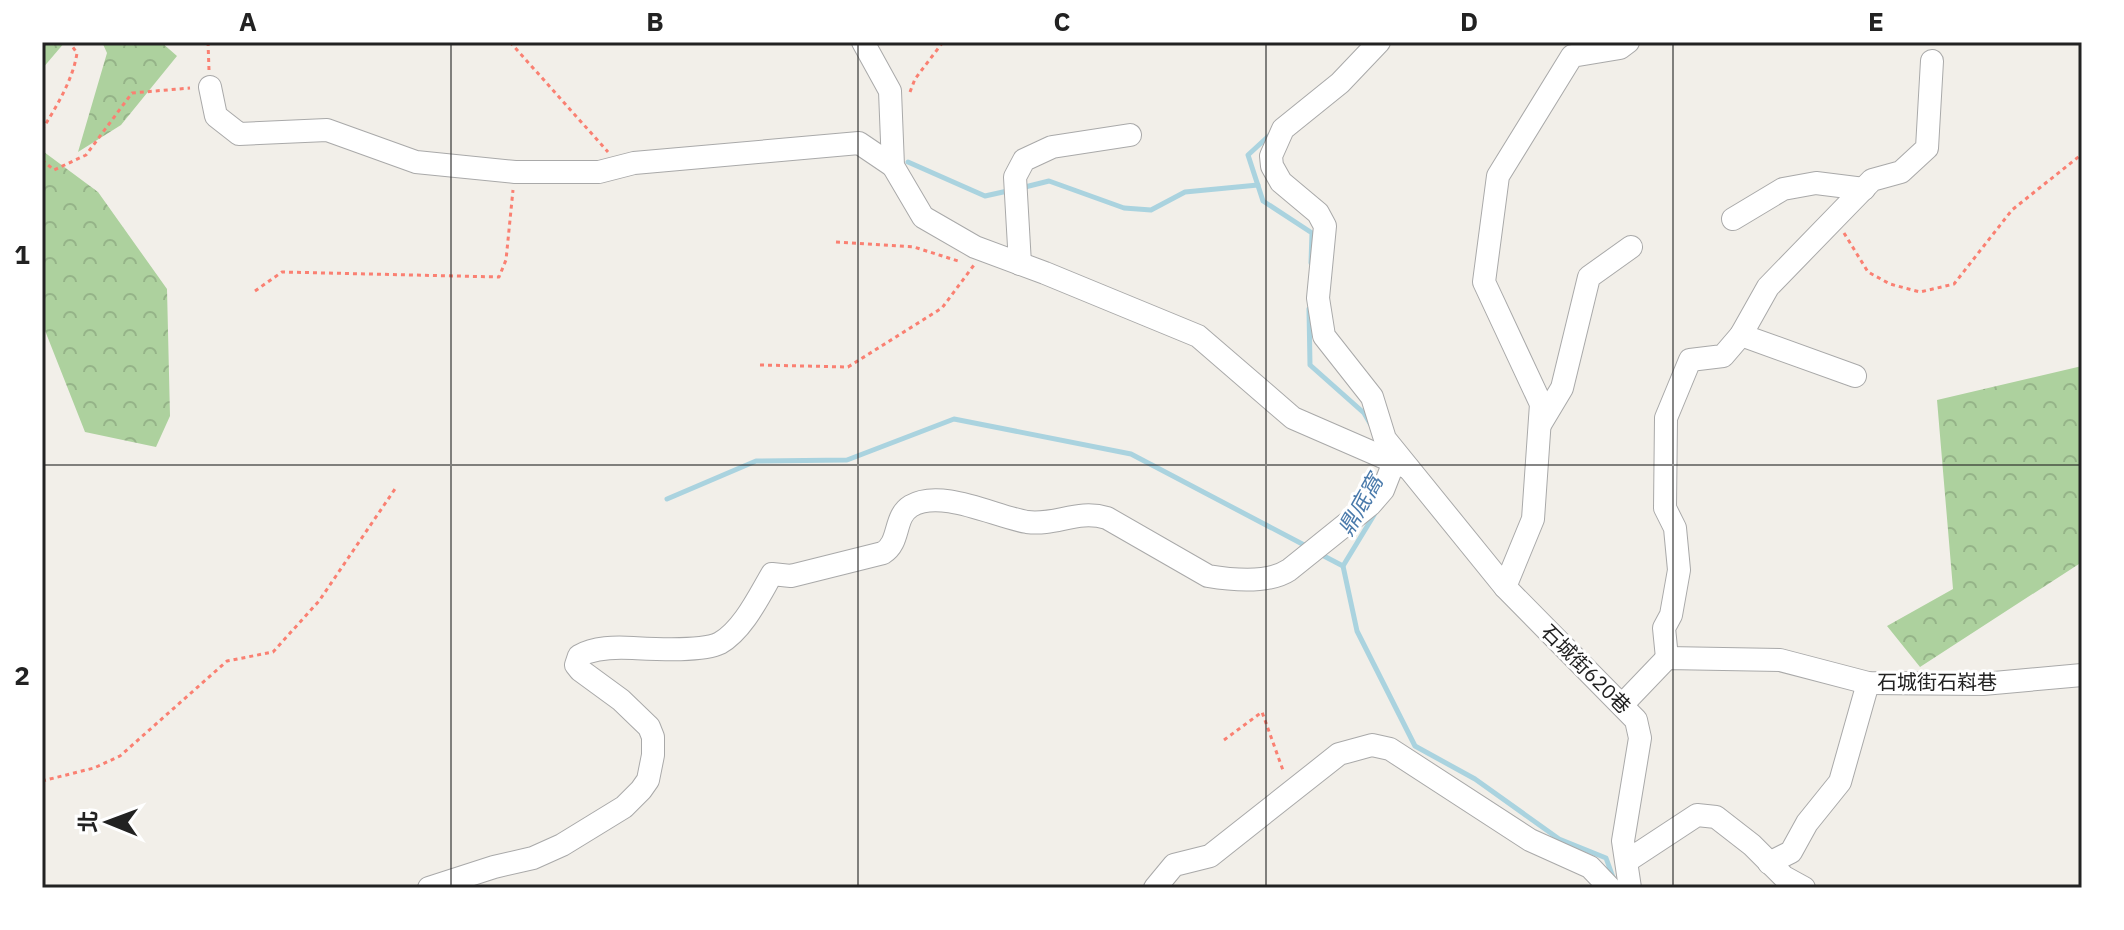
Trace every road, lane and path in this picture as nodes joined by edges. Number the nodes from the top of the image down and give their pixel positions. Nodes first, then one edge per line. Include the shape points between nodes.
1 (69, 42) edge
2 (208, 42) edge
3 (510, 42) edge
4 (863, 42) edge
5 (943, 42) edge
6 (1379, 42) edge
7 (1628, 42) edge
8 (1932, 61) dead end
9 (210, 87) junction
10 (890, 103) junction
11 (42, 130) edge
12 (1130, 135) dead end
13 (2082, 154) edge
14 (42, 160) edge
15 (893, 166) junction
16 (621, 167) junction
17 (515, 172) junction
18 (1864, 189) junction
19 (1733, 219) dead end
20 (1834, 219) junction
21 (836, 242) dead end
22 (1631, 247) dead end
23 (978, 257) junction
24 (1020, 264) junction
25 (255, 291) dead end
26 (1741, 335) junction
27 (760, 365) dead end
28 (1855, 376) dead end
29 (1539, 425) junction
30 (1404, 466) junction
31 (397, 486) dead end
32 (1510, 593) junction
33 (1667, 658) junction
34 (2082, 675) edge
35 (1868, 683) junction
36 (1622, 705) junction
37 (1224, 740) dead end
38 (42, 781) edge
39 (1291, 792) junction
40 (1627, 861) junction
41 (1769, 863) junction
42 (429, 888) edge
43 (1155, 888) edge
44 (1622, 888) edge
45 (1804, 888) edge

1 - 11 path via 77,53 75,64
2 - 9 path
3 - 16 path
4 - 10 street via 890,91
5 - 10 path via 915,79 907,100
6 - 30 street, 石城街620巷 via 1340,83 1283,129 1271,156 1281,182 1318,213 1325,226 1318,298 1324,336 1372,397 1385,439
7 - 29 street via 1572,56 1498,176 1484,282 1541,404
8 - 18 street via 1927,148 1901,172 1872,180
9 - 14 path via 132,93 86,155 54,170
9 - 17 street via 216,116 239,134 327,130 416,162
10 - 15 street
12 - 24 street via 1052,147 1024,160 1015,177
13 - 20 path via 2012,210 1954,284 1920,292 1890,284 1868,272
15 - 16 street via 859,143
15 - 23 street via 923,217
16 - 17 street
17 - 25 path via 506,260 499,277 282,272
18 - 19 street via 1816,183 1783,189
18 - 20 street
20 - 26 street via 1768,287
21 - 23 path
22 - 29 street via 1589,277 1562,388
23 - 24 street
23 - 27 path via 942,308 848,367
24 - 30 street via 1198,336 1293,418
26 - 28 street
26 - 33 street via 1723,356 1690,360 1666,418 1665,508 1675,528 1679,570 1664,628
29 - 32 street via 1533,519
30 - 32 street, 石城街620巷
30 - 42 street via 1370,505 1274,578 1208,576 1091,513 1035,523 971,506 913,505 883,553 791,576 772,574 721,642 664,650 589,650 579,656 580,670 649,727 654,745 648,780 624,807 562,845
31 - 38 path via 319,601 273,652 227,661 120,756
32 - 36 street, 石城街620巷
33 - 35 street, 石城街石嵙巷 via 1780,660
33 - 36 street
34 - 35 street, 石城街石嵙巷 via 1983,684
35 - 41 street via 1840,782 1791,852
36 - 40 street, 石城街620巷 via 1636,720 1640,738 1623,841
37 - 39 path via 1262,712
39 - 43 street via 1210,856 1174,865
39 - 44 street via 1339,754 1372,745 1390,749 1530,840
40 - 41 street via 1697,815 1716,817
40 - 44 street, 石城街620巷
41 - 45 street

